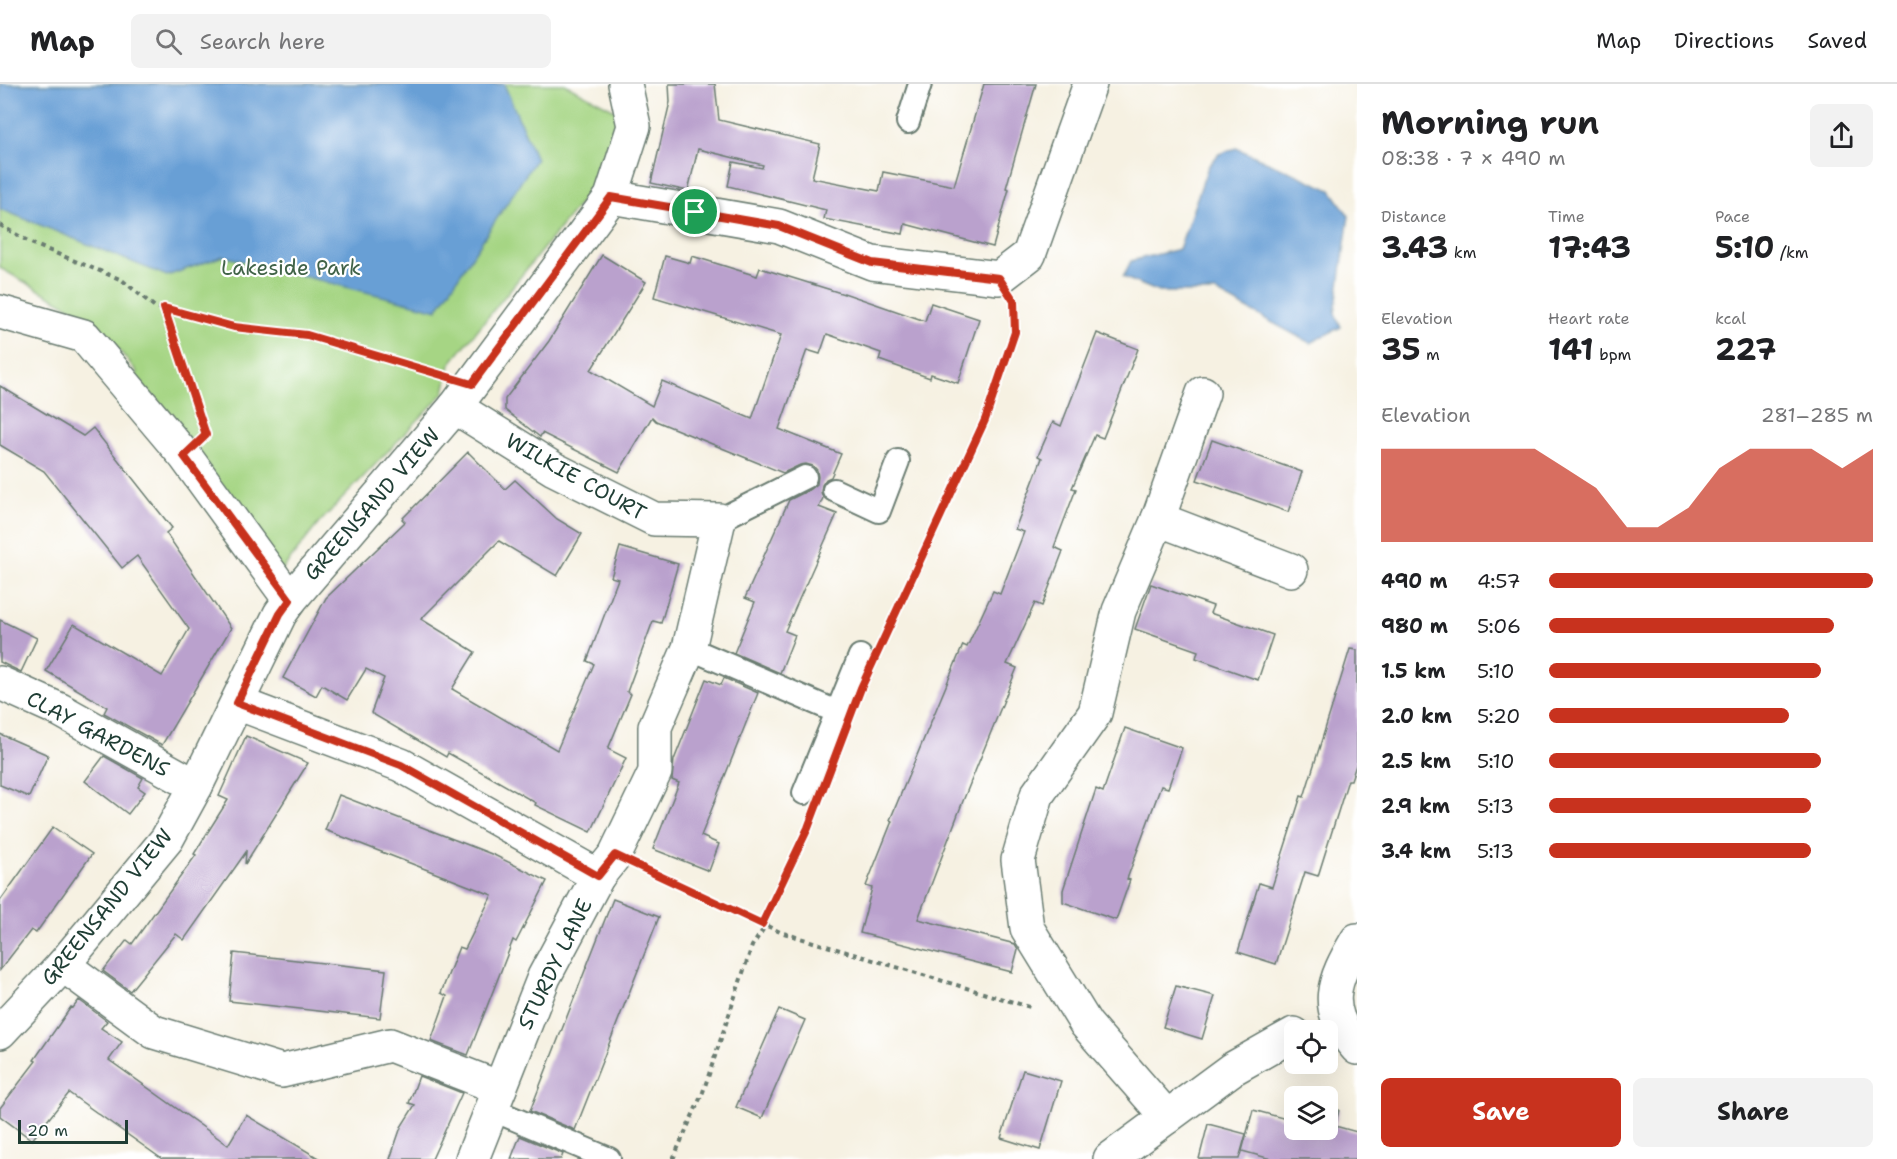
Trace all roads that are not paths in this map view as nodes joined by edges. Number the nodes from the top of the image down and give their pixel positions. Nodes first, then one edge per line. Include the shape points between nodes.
1 (626, 84) edge
2 (920, 84) edge
3 (1090, 84) edge
4 (908, 122) dead end
5 (611, 197) junction
6 (0, 312) edge
7 (1203, 393) dead end
8 (464, 395) junction
9 (898, 461) dead end
10 (805, 477) dead end
11 (834, 490) dead end
12 (1158, 519) junction
13 (719, 520) junction
14 (1291, 570) dead end
15 (290, 600) junction
16 (689, 648) junction
17 (860, 656) dead end
18 (0, 683) edge
19 (237, 703) junction
20 (837, 712) junction
21 (196, 786) junction
22 (804, 793) dead end
23 (606, 866) junction
24 (1357, 940) edge
25 (63, 964) junction
26 (1336, 1012) junction
27 (1321, 1020) edge
28 (2, 1025) edge
29 (1284, 1040) edge
30 (1357, 1048) edge
31 (496, 1099) junction
32 (1167, 1117) junction
33 (472, 1159) edge
34 (609, 1159) edge
35 (1110, 1159) edge

1 - 5 street, GREENSAND VIEW via 634,126
2 - 4 lane
3 - 5 street via 1029,255 999,278 872,263 779,226
5 - 8 street, GREENSAND VIEW
6 - 15 street via 84,336 184,456
7 - 12 street
8 - 13 street, WILKIE COURT via 554,469 654,519
8 - 15 street, GREENSAND VIEW
9 - 11 lane via 879,511
10 - 13 lane
12 - 14 street
12 - 32 street via 1119,611 1095,713 1036,795 1018,860 1027,928 1086,1024
13 - 16 street
15 - 19 street, GREENSAND VIEW
16 - 20 lane
16 - 23 street via 655,727 654,772
17 - 20 lane
18 - 21 street, CLAY GARDENS via 60,710
19 - 21 street, GREENSAND VIEW
19 - 23 street, STURDY LANE via 401,765
20 - 22 lane
21 - 25 street, GREENSAND VIEW via 167,839
23 - 31 street, STURDY LANE via 544,977
24 - 26 street via 1334,985
25 - 28 street, GREENSAND VIEW
25 - 31 street via 154,1032 282,1071 390,1045
26 - 27 street
26 - 30 street via 1347,1037
29 - 32 street via 1232,1069
31 - 33 street, STURDY LANE
31 - 34 lane
32 - 35 street

